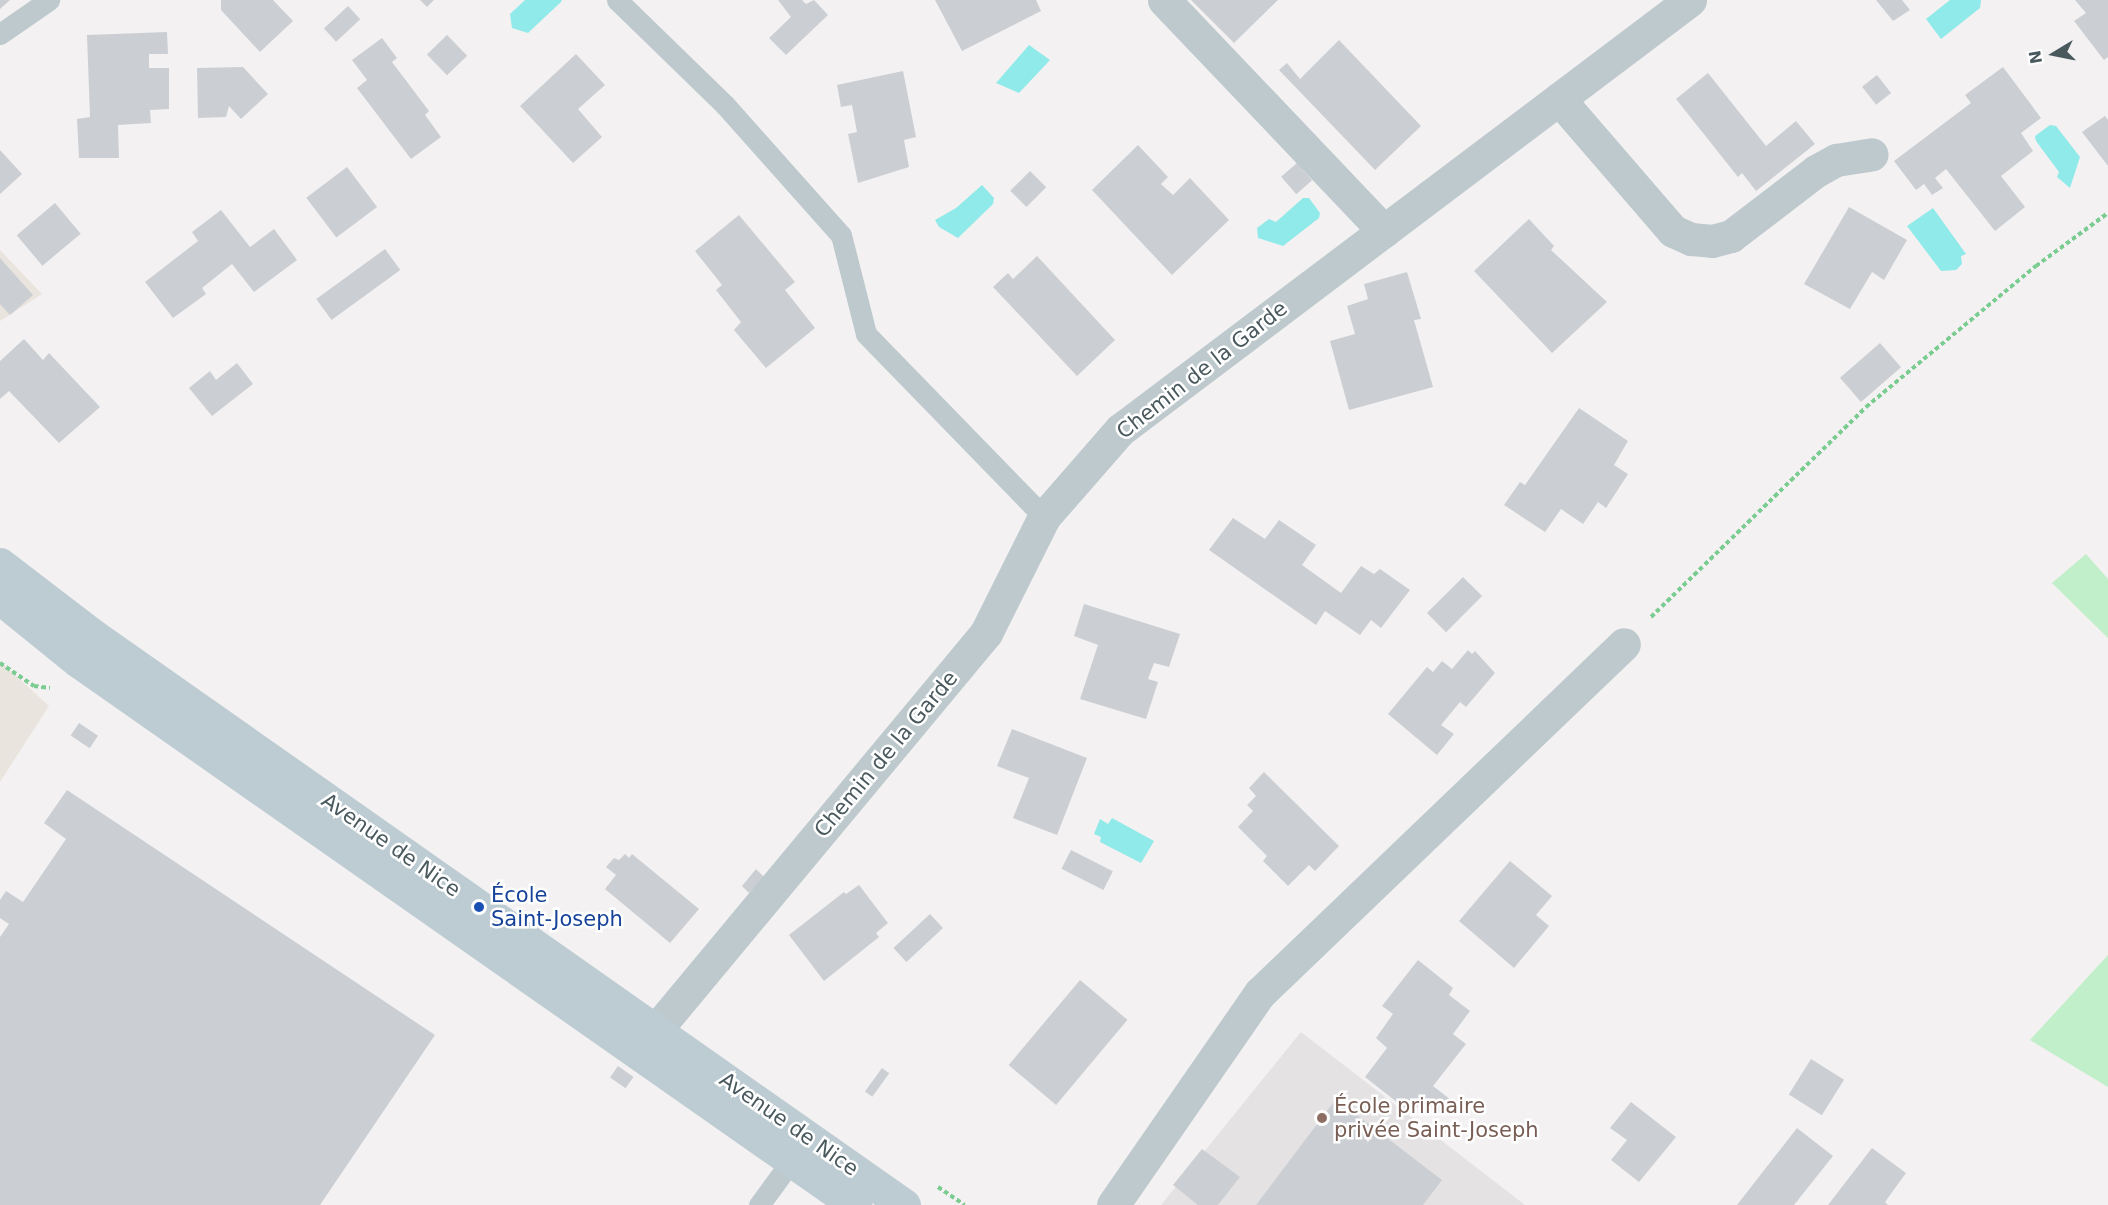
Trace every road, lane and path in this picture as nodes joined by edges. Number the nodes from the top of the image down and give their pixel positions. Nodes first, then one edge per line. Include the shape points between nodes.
1 (49, 0) edge
2 (617, 0) edge
3 (1164, 0) edge
4 (1690, 0) edge
5 (0, 34) edge
6 (1558, 99) junction
7 (1872, 154) dead end
8 (2108, 213) edge
9 (1384, 231) junction
10 (1044, 517) junction
11 (0, 564) edge
12 (0, 598) edge
13 (1624, 644) joint
14 (655, 1031) junction
15 (801, 1148) junction
16 (759, 1205) edge
17 (855, 1205) edge
18 (904, 1205) edge
19 (1113, 1205) edge

1 - 5 lane
2 - 10 lane via 725,105 841,235 866,334
3 - 9 street
4 - 6 street, Chemin de la Garde
6 - 7 street via 1673,231 1691,239 1712,241 1731,236 1816,171 1836,160
6 - 9 street, Chemin de la Garde
8 - 13 path via 2036,266 1866,407
9 - 10 street, Chemin de la Garde via 1120,430
10 - 14 street, Chemin de la Garde via 986,633
11 - 14 main road, Avenue de Nice via 94,636
12 - 15 main road, Avenue de Nice via 78,661
13 - 19 street via 1260,993
14 - 15 main road, Avenue de Nice
15 - 16 lane
15 - 17 main road, Avenue de Nice
15 - 18 main road, Avenue de Nice

